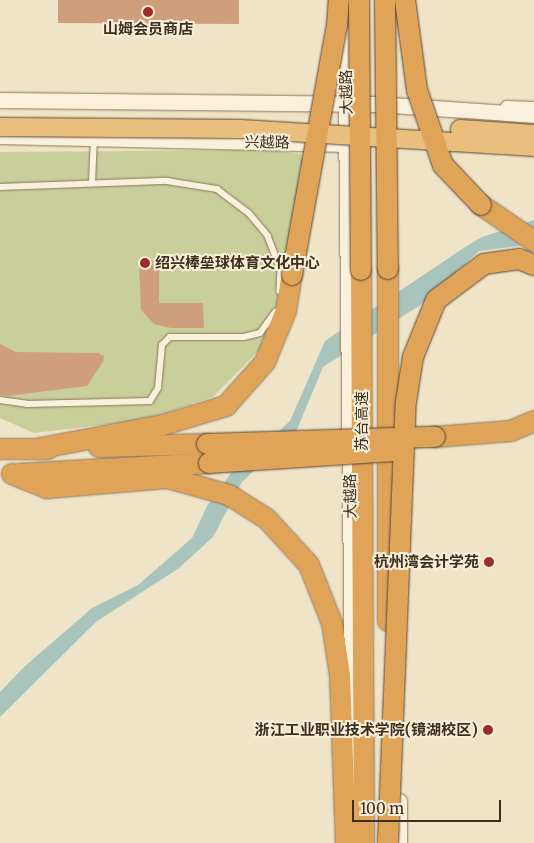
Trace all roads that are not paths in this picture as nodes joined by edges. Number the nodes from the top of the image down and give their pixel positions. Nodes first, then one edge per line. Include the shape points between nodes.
1 (339, 0) edge
2 (345, 0) edge
3 (359, 0) edge
4 (385, 0) edge
5 (393, 0) edge
6 (405, 0) edge
7 (0, 100) edge
8 (346, 104) junction
9 (394, 105) junction
10 (534, 107) edge
11 (0, 115) edge
12 (534, 115) edge
13 (0, 127) edge
14 (534, 134) edge
15 (0, 136) edge
16 (94, 138) junction
17 (347, 144) junction
18 (394, 146) junction
19 (534, 148) edge
20 (534, 154) edge
21 (92, 182) junction
22 (0, 187) edge
23 (534, 241) edge
24 (534, 265) edge
25 (0, 400) edge
26 (534, 421) edge
27 (534, 436) edge
28 (0, 449) edge
29 (36, 449) junction
30 (6, 475) edge
31 (346, 843) edge
32 (354, 843) edge
33 (364, 843) edge
34 (388, 843) edge
35 (399, 843) edge

1 - 29 highway, bridge via 286,311 265,362 226,406 163,425
2 - 8 main road, 大越路
3 - 33 highway, 苏台高速, bridge
4 - 34 highway, 苏台高速, bridge
5 - 9 main road
6 - 23 highway, bridge via 416,90 443,166 481,204
7 - 8 main road
8 - 9 main road
8 - 17 main road, 大越路
9 - 10 street
9 - 12 main road
9 - 18 main road
11 - 14 highway, bridge via 241,118
13 - 19 highway, bridge via 240,129
15 - 16 main road, 兴越路
16 - 17 main road, 兴越路
16 - 21 lane
17 - 18 main road, 兴越路
17 - 32 main road, 大越路
18 - 20 main road, 兴越路
18 - 35 main road
21 - 22 lane
21 - 25 lane via 167,180 218,189 249,213 268,236 281,270 273,318 260,333 244,337 170,337 162,345 158,388 150,401 27,404
24 - 34 highway, bridge via 518,259 484,264 436,300 412,356 406,402
26 - 29 highway, bridge via 511,431 435,437
27 - 30 highway, bridge via 514,442 436,449
28 - 29 highway
30 - 31 highway via 47,488 168,478 229,496 267,519 308,565 332,623 340,675

